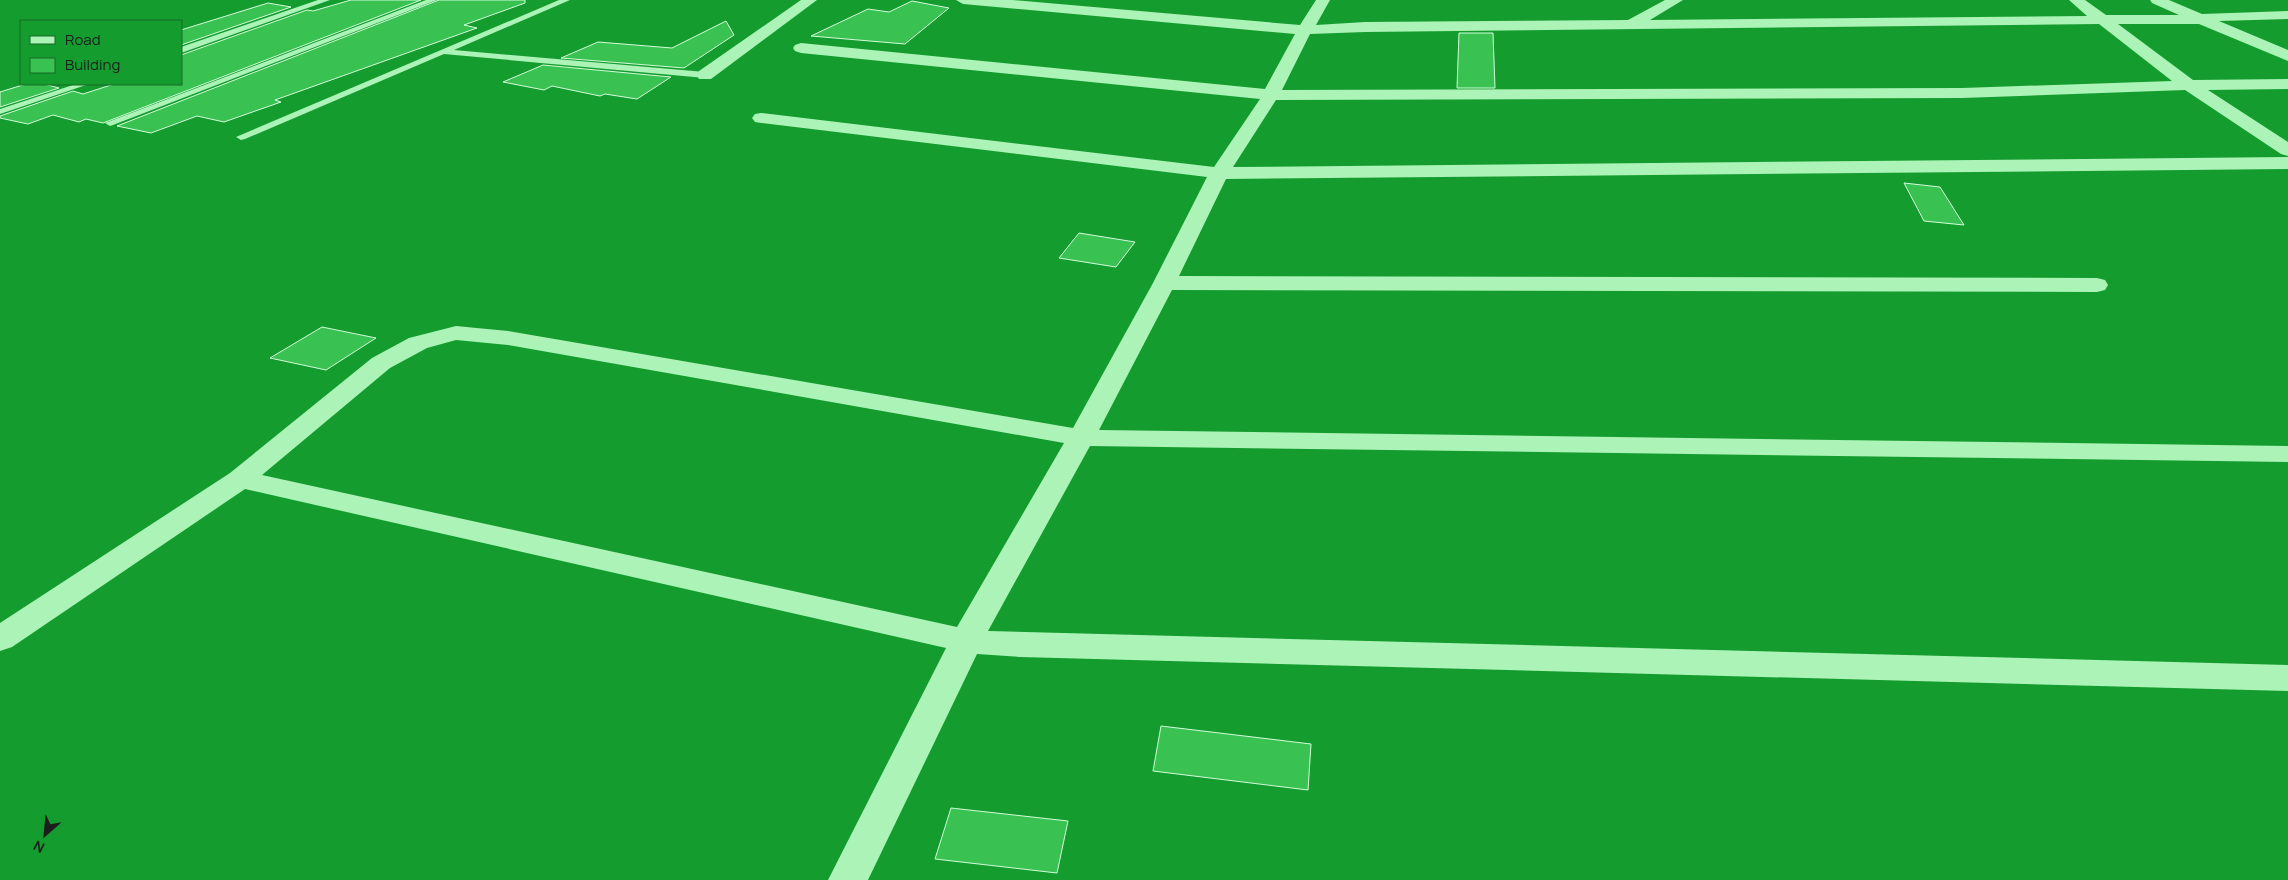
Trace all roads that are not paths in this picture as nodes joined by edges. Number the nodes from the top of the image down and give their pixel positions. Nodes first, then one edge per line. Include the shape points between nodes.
1 (326, 0) edge
2 (433, 0) edge
3 (566, 0) edge
4 (810, 0) edge
5 (963, 0) edge
6 (1323, 0) edge
7 (1676, 0) edge
8 (2076, 0) edge
9 (2157, 0) edge
10 (2288, 16) edge
11 (2201, 19) junction
12 (2104, 21) junction
13 (1630, 24) junction
14 (1304, 30) junction
15 (800, 48) dead end
16 (182, 50) edge
17 (444, 52) junction
18 (2288, 56) edge
19 (705, 76) joint
20 (2288, 84) edge
21 (81, 85) edge
22 (2189, 85) junction
23 (1271, 95) junction
24 (2, 112) dead end
25 (762, 118) dead end
26 (110, 123) dead end
27 (241, 137) dead end
28 (2288, 150) edge
29 (2288, 163) edge
30 (1219, 173) junction
31 (1164, 283) junction
32 (2097, 285) dead end
33 (1081, 438) junction
34 (2288, 454) edge
35 (240, 478) junction
36 (0, 639) edge
37 (966, 641) junction
38 (2288, 678) edge
39 (848, 880) edge

1 - 16 lane
2 - 26 lane
3 - 17 lane
4 - 19 street
5 - 14 street
6 - 14 street
7 - 13 street
8 - 12 street
9 - 11 street
10 - 11 street
11 - 12 street
11 - 18 street
12 - 13 street
12 - 22 street
13 - 14 street
14 - 23 street
15 - 23 street
17 - 19 lane
17 - 27 lane
20 - 22 street
21 - 24 lane
22 - 23 street via 1962,93
22 - 28 street
23 - 30 street
25 - 30 street
29 - 30 street
30 - 31 street
31 - 32 street
31 - 33 street
33 - 34 street
33 - 35 street via 518,340 456,333 418,343 381,363
33 - 37 street
35 - 36 street
35 - 37 street
37 - 38 street
37 - 39 street

